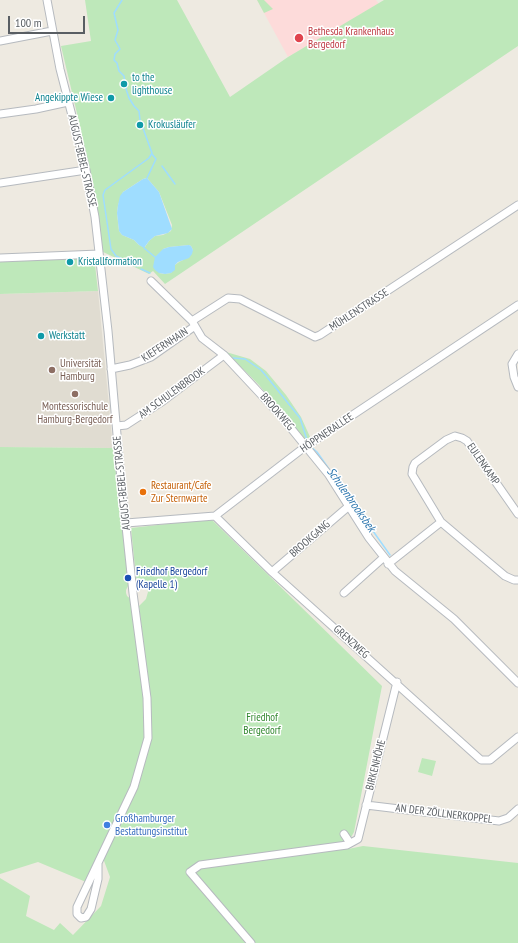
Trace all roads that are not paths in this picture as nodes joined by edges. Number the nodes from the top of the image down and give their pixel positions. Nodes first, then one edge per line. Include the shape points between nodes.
1 (47, 0) edge
2 (52, 30) junction
3 (0, 41) edge
4 (68, 102) junction
5 (0, 114) edge
6 (86, 170) junction
7 (0, 183) edge
8 (518, 205) edge
9 (99, 254) junction
10 (0, 258) edge
11 (151, 281) dead end
12 (518, 305) edge
13 (193, 324) junction
14 (518, 354) edge
15 (224, 355) junction
16 (112, 369) junction
17 (518, 387) edge
18 (117, 426) junction
19 (306, 446) junction
20 (348, 506) junction
21 (518, 514) edge
22 (215, 516) junction
23 (441, 522) junction
24 (126, 524) junction
25 (386, 561) junction
26 (272, 572) junction
27 (518, 580) edge
28 (344, 594) dead end
29 (397, 682) junction
30 (518, 684) edge
31 (518, 737) edge
32 (366, 805) junction
33 (518, 809) edge
34 (344, 834) dead end
35 (350, 843) junction
36 (98, 864) junction
37 (251, 943) edge

1 - 2 street, AUGUST-BEBEL-STRASSE
2 - 3 street
2 - 4 street, AUGUST-BEBEL-STRASSE
4 - 5 street
4 - 6 street, AUGUST-BEBEL-STRASSE
6 - 7 street
6 - 9 street, AUGUST-BEBEL-STRASSE
8 - 13 street, MÜHLENSTRASSE via 315,337 240,299 228,298
9 - 10 street
9 - 16 street, AUGUST-BEBEL-STRASSE
11 - 13 street, BROOKWEG
12 - 19 street, HÖPPNERALLEE
13 - 15 street, BROOKWEG via 202,338
13 - 16 street, KIEFERNHAIN via 151,357
14 - 17 street via 512,364
15 - 18 street, AM SCHULENBROOK via 163,401 126,425
15 - 19 street, BROOKWEG via 256,387
16 - 18 street, AUGUST-BEBEL-STRASSE
18 - 24 street, AUGUST-BEBEL-STRASSE
19 - 20 street, BROOKWEG via 329,475
19 - 22 street, HÖPPNERALLEE
20 - 25 street, BROOKWEG
20 - 26 street, BROOKGANG
21 - 23 street, EULENKAMP via 467,441 455,436 446,440 413,467 412,474
22 - 24 street
22 - 26 street, GRENZWEG
23 - 25 street
23 - 27 street, EULENKAMP via 505,576
24 - 36 street, AUGUST-BEBEL-STRASSE via 147,698 148,738 134,787
25 - 28 street
25 - 30 street, BROOKWEG via 394,571 454,619
26 - 29 street, GRENZWEG
29 - 31 street, GRENZWEG via 481,760 490,760
29 - 32 street, BIRKENHÖHE
32 - 33 street, AN DER ZÖLLNERKOPPEL via 499,821 508,818
32 - 35 street, BIRKENHÖHE via 358,839
34 - 35 street
35 - 37 street via 200,865 190,872
36 - 36 street, AUGUST-BEBEL-STRASSE via 77,907 77,914 81,918 86,917 91,910 98,879

